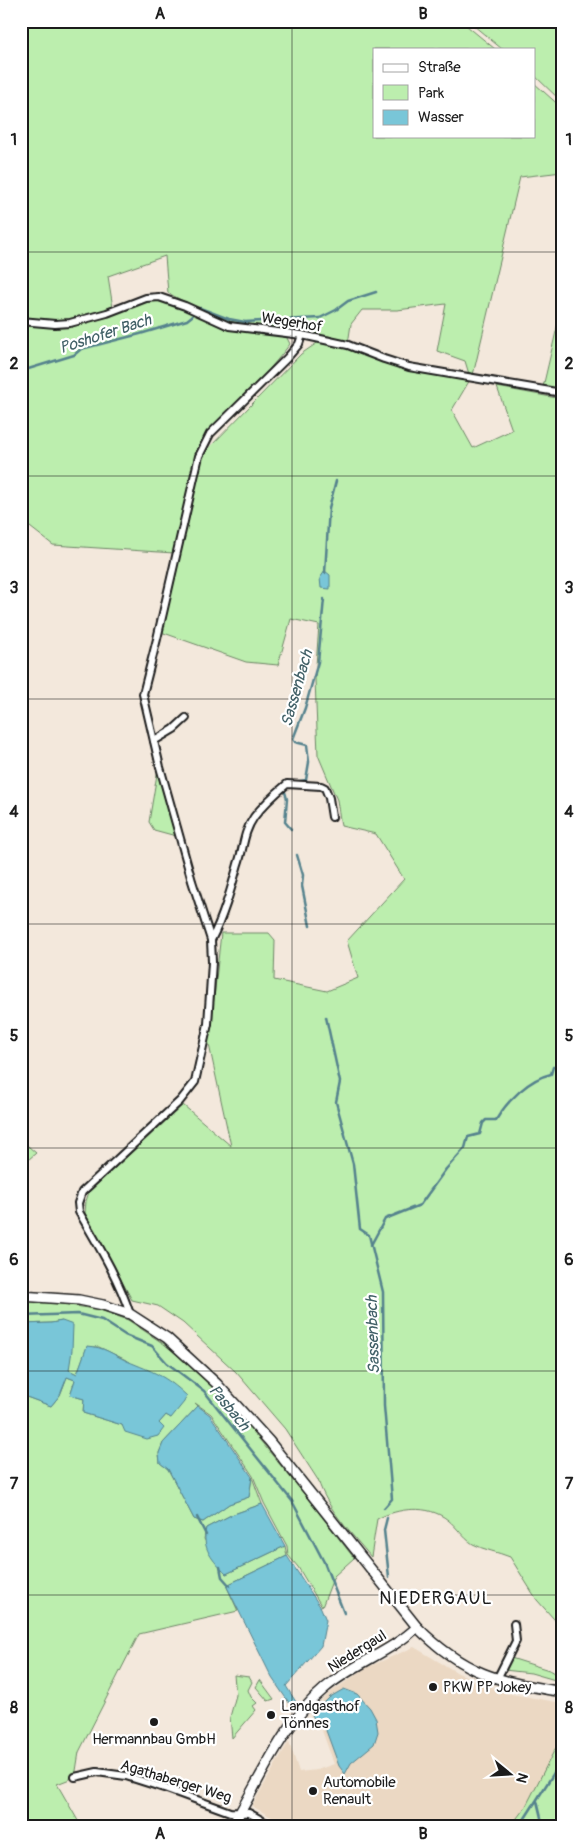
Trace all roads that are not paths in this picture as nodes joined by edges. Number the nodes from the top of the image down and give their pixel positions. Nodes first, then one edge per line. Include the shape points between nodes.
1 (21, 320) edge
2 (302, 335) junction
3 (562, 394) edge
4 (186, 718) dead end
5 (154, 741) junction
6 (332, 817) dead end
7 (211, 940) junction
8 (21, 1296) edge
9 (130, 1314) junction
10 (514, 1624) dead end
11 (417, 1627) junction
12 (497, 1679) junction
13 (562, 1692) edge
14 (75, 1776) dead end
15 (239, 1813) junction
16 (232, 1826) edge
17 (272, 1826) edge

1 - 2 street, Wegerhof via 70,323 153,297 185,306 229,326
2 - 3 street, Wegerhof via 348,344 409,367
2 - 5 street via 300,344 287,358 210,434 199,456 143,694
4 - 5 street
5 - 7 street
6 - 7 street via 329,798 321,786 287,784 278,792 254,818 247,831
7 - 9 street via 208,1024 195,1082 180,1101 82,1192 78,1203 79,1212 124,1295
8 - 9 main road via 79,1300
9 - 11 main road via 167,1338 217,1384 280,1456
10 - 12 street via 516,1640
11 - 12 main road via 456,1661
11 - 15 main road, Niedergaul via 346,1672 310,1703 282,1739
12 - 13 main road
14 - 15 street, Agathaberger Weg via 97,1772 126,1776
15 - 16 main road, Niedergaul
15 - 17 street, Agathaberger Weg via 249,1813

